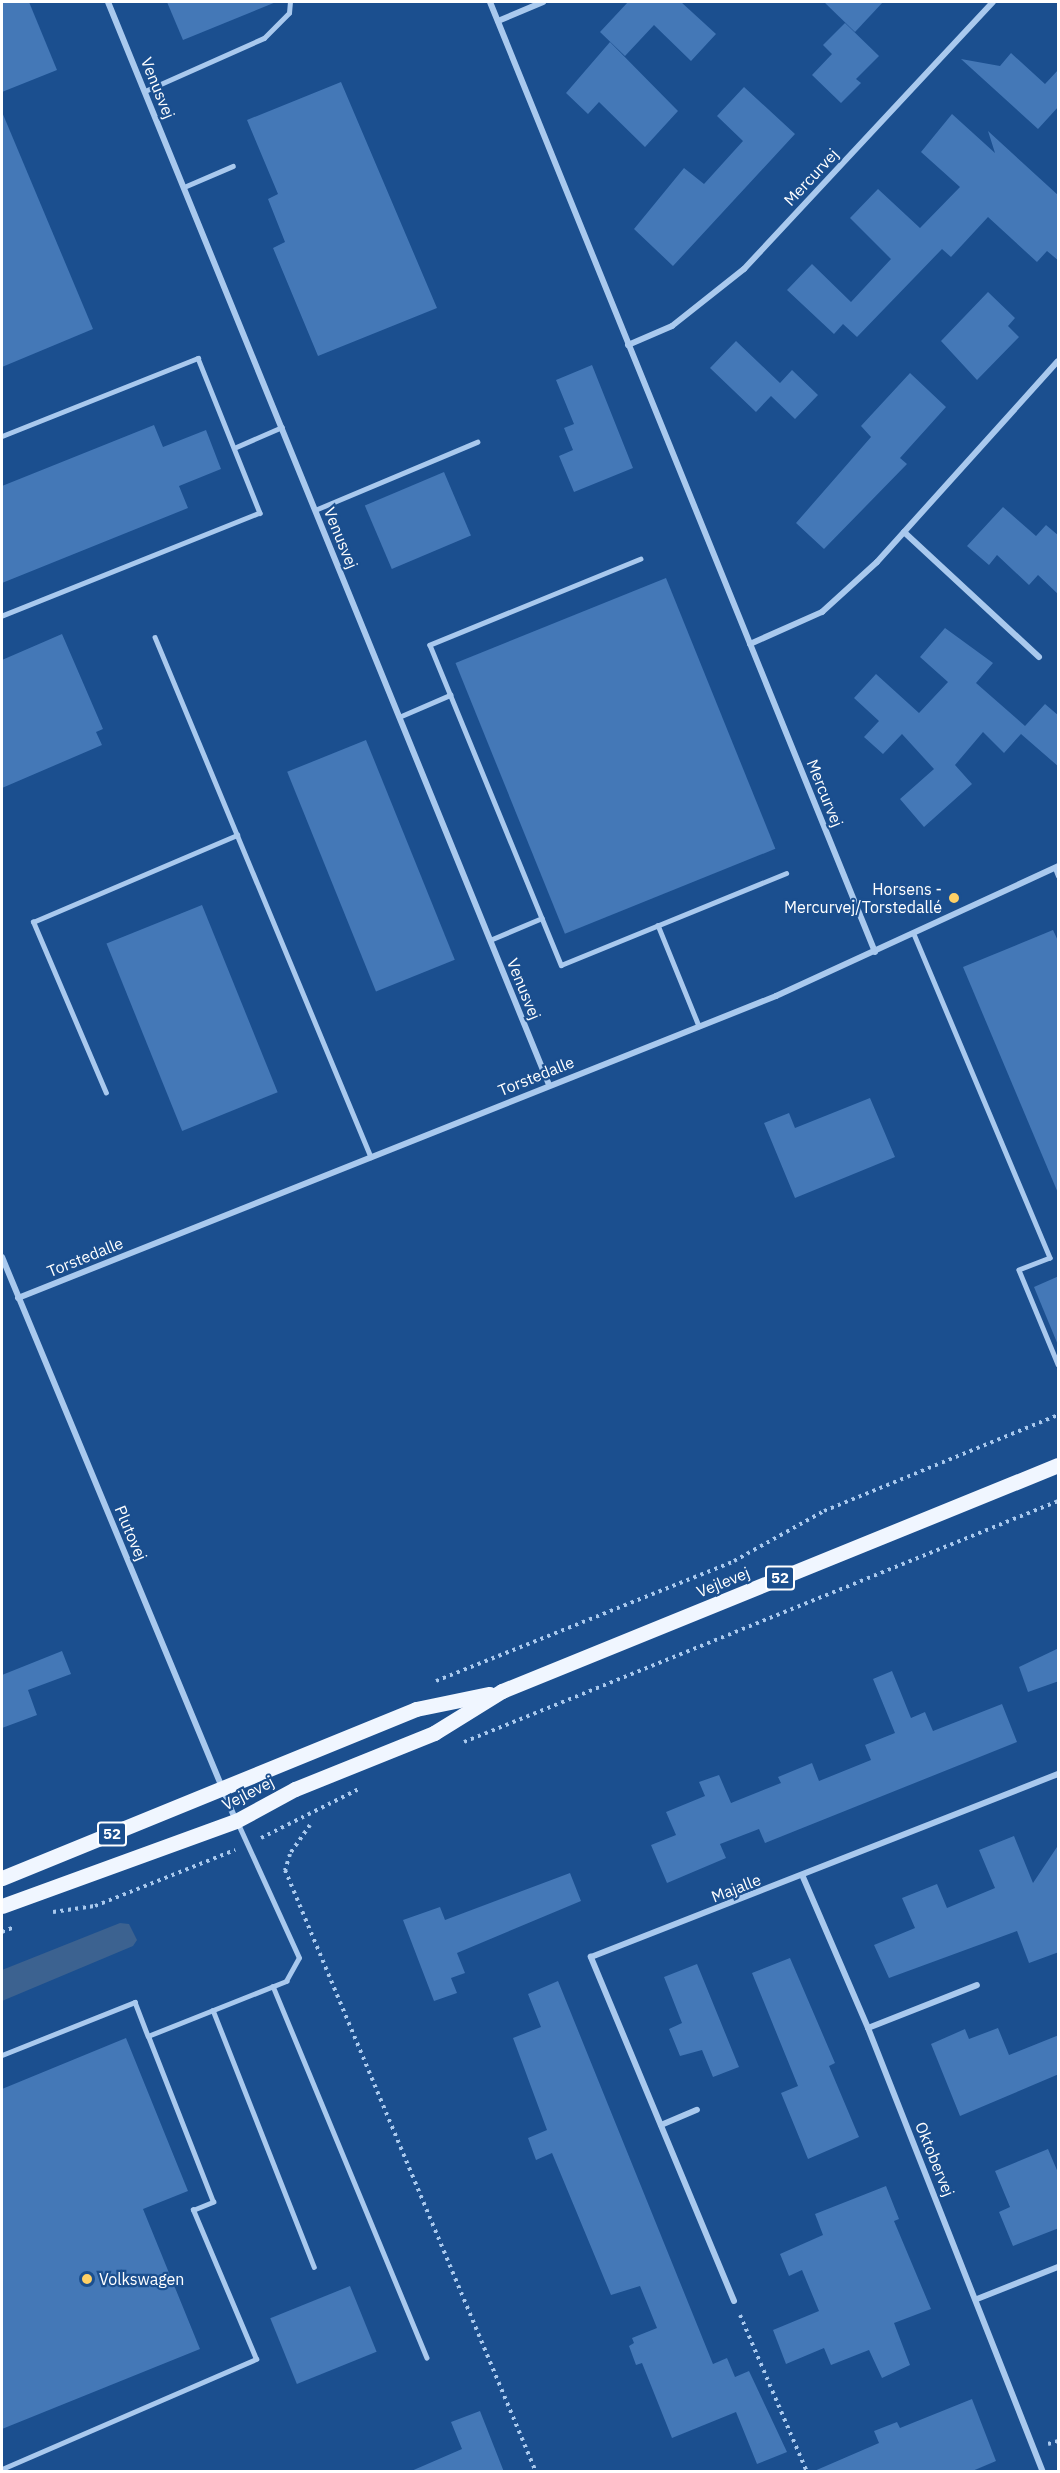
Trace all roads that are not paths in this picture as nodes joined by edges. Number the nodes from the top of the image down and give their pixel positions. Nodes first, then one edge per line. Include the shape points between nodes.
1 (108, 2) edge
2 (291, 2) edge
3 (490, 2) edge
4 (543, 2) edge
5 (993, 2) edge
6 (498, 21) junction
7 (145, 91) junction
8 (233, 166) dead end
9 (184, 187) junction
10 (628, 345) junction
11 (1058, 363) edge
12 (282, 427) junction
13 (2, 436) edge
14 (477, 442) dead end
15 (234, 448) junction
16 (315, 510) junction
17 (904, 532) junction
18 (641, 559) dead end
19 (2, 616) edge
20 (155, 637) dead end
21 (750, 644) junction
22 (1040, 657) dead end
23 (450, 695) junction
24 (399, 717) junction
25 (237, 835) junction
26 (1057, 867) edge
27 (786, 873) dead end
28 (1059, 875) edge
29 (542, 918) junction
30 (658, 925) junction
31 (914, 934) junction
32 (490, 940) junction
33 (875, 952) junction
34 (699, 1026) junction
35 (549, 1085) junction
36 (106, 1093) dead end
37 (371, 1157) junction
38 (2, 1257) edge
39 (18, 1298) junction
40 (1059, 1364) edge
41 (1059, 1465) edge
42 (502, 1691) junction
43 (1059, 1774) edge
44 (223, 1789) junction
45 (236, 1821) junction
46 (804, 1877) junction
47 (2, 1878) edge
48 (2, 1906) edge
49 (977, 1985) dead end
50 (273, 1986) junction
51 (213, 2010) junction
52 (868, 2028) junction
53 (148, 2036) junction
54 (2, 2055) edge
55 (697, 2110) dead end
56 (661, 2125) junction
57 (314, 2267) dead end
58 (1059, 2267) edge
59 (977, 2299) junction
60 (734, 2301) road end
61 (427, 2357) dead end
62 (2, 2469) edge
63 (1043, 2472) edge

1 - 7 street, Venusvej
2 - 7 lane via 289,13 264,38
3 - 6 street, Mercurvej
4 - 6 street
5 - 10 street, Mercurvej via 744,269 672,326
6 - 10 street, Mercurvej
7 - 9 street, Venusvej
8 - 9 lane
9 - 12 street, Venusvej
10 - 21 street, Mercurvej
11 - 17 street
12 - 15 lane
12 - 16 street, Venusvej
13 - 15 lane via 198,358
14 - 16 lane
15 - 19 lane via 260,513
16 - 24 street, Venusvej
17 - 21 street via 822,612
17 - 22 street
18 - 23 lane via 430,645
20 - 25 lane
21 - 33 street, Mercurvej
23 - 24 lane
23 - 29 lane
24 - 32 street, Venusvej
25 - 36 lane via 33,922
25 - 37 lane
26 - 28 lane
26 - 31 street, Torstedalle
27 - 30 lane
29 - 30 lane via 561,965
29 - 32 lane
30 - 34 lane
31 - 33 street, Torstedalle
31 - 40 lane via 1050,1258 1019,1270
32 - 35 street, Venusvej
33 - 34 street, Torstedalle
34 - 35 street, Torstedalle
35 - 37 street, Torstedalle
37 - 39 street, Torstedalle
38 - 39 street, Plutovej
39 - 44 street, Plutovej
41 - 42 main road, Vejlevej / 52
42 - 44 main road, Vejlevej / 52 via 416,1709
42 - 45 main road, Vejlevej / 52 via 434,1733 295,1789
43 - 46 street, Majalle
44 - 45 street, Plutovej
44 - 47 main road, Vejlevej / 52
45 - 48 main road, Vejlevej / 52
45 - 50 lane via 299,1958 286,1981
46 - 52 street, Oktobervej
46 - 56 street, Majalle via 591,1957
49 - 52 street
50 - 51 lane
50 - 61 lane
51 - 53 lane
51 - 57 lane
52 - 59 street, Oktobervej
53 - 54 lane via 135,2001
53 - 62 lane via 213,2202 193,2210 255,2359
55 - 56 street
56 - 60 street, Majalle
58 - 59 street
59 - 63 street, Oktobervej

